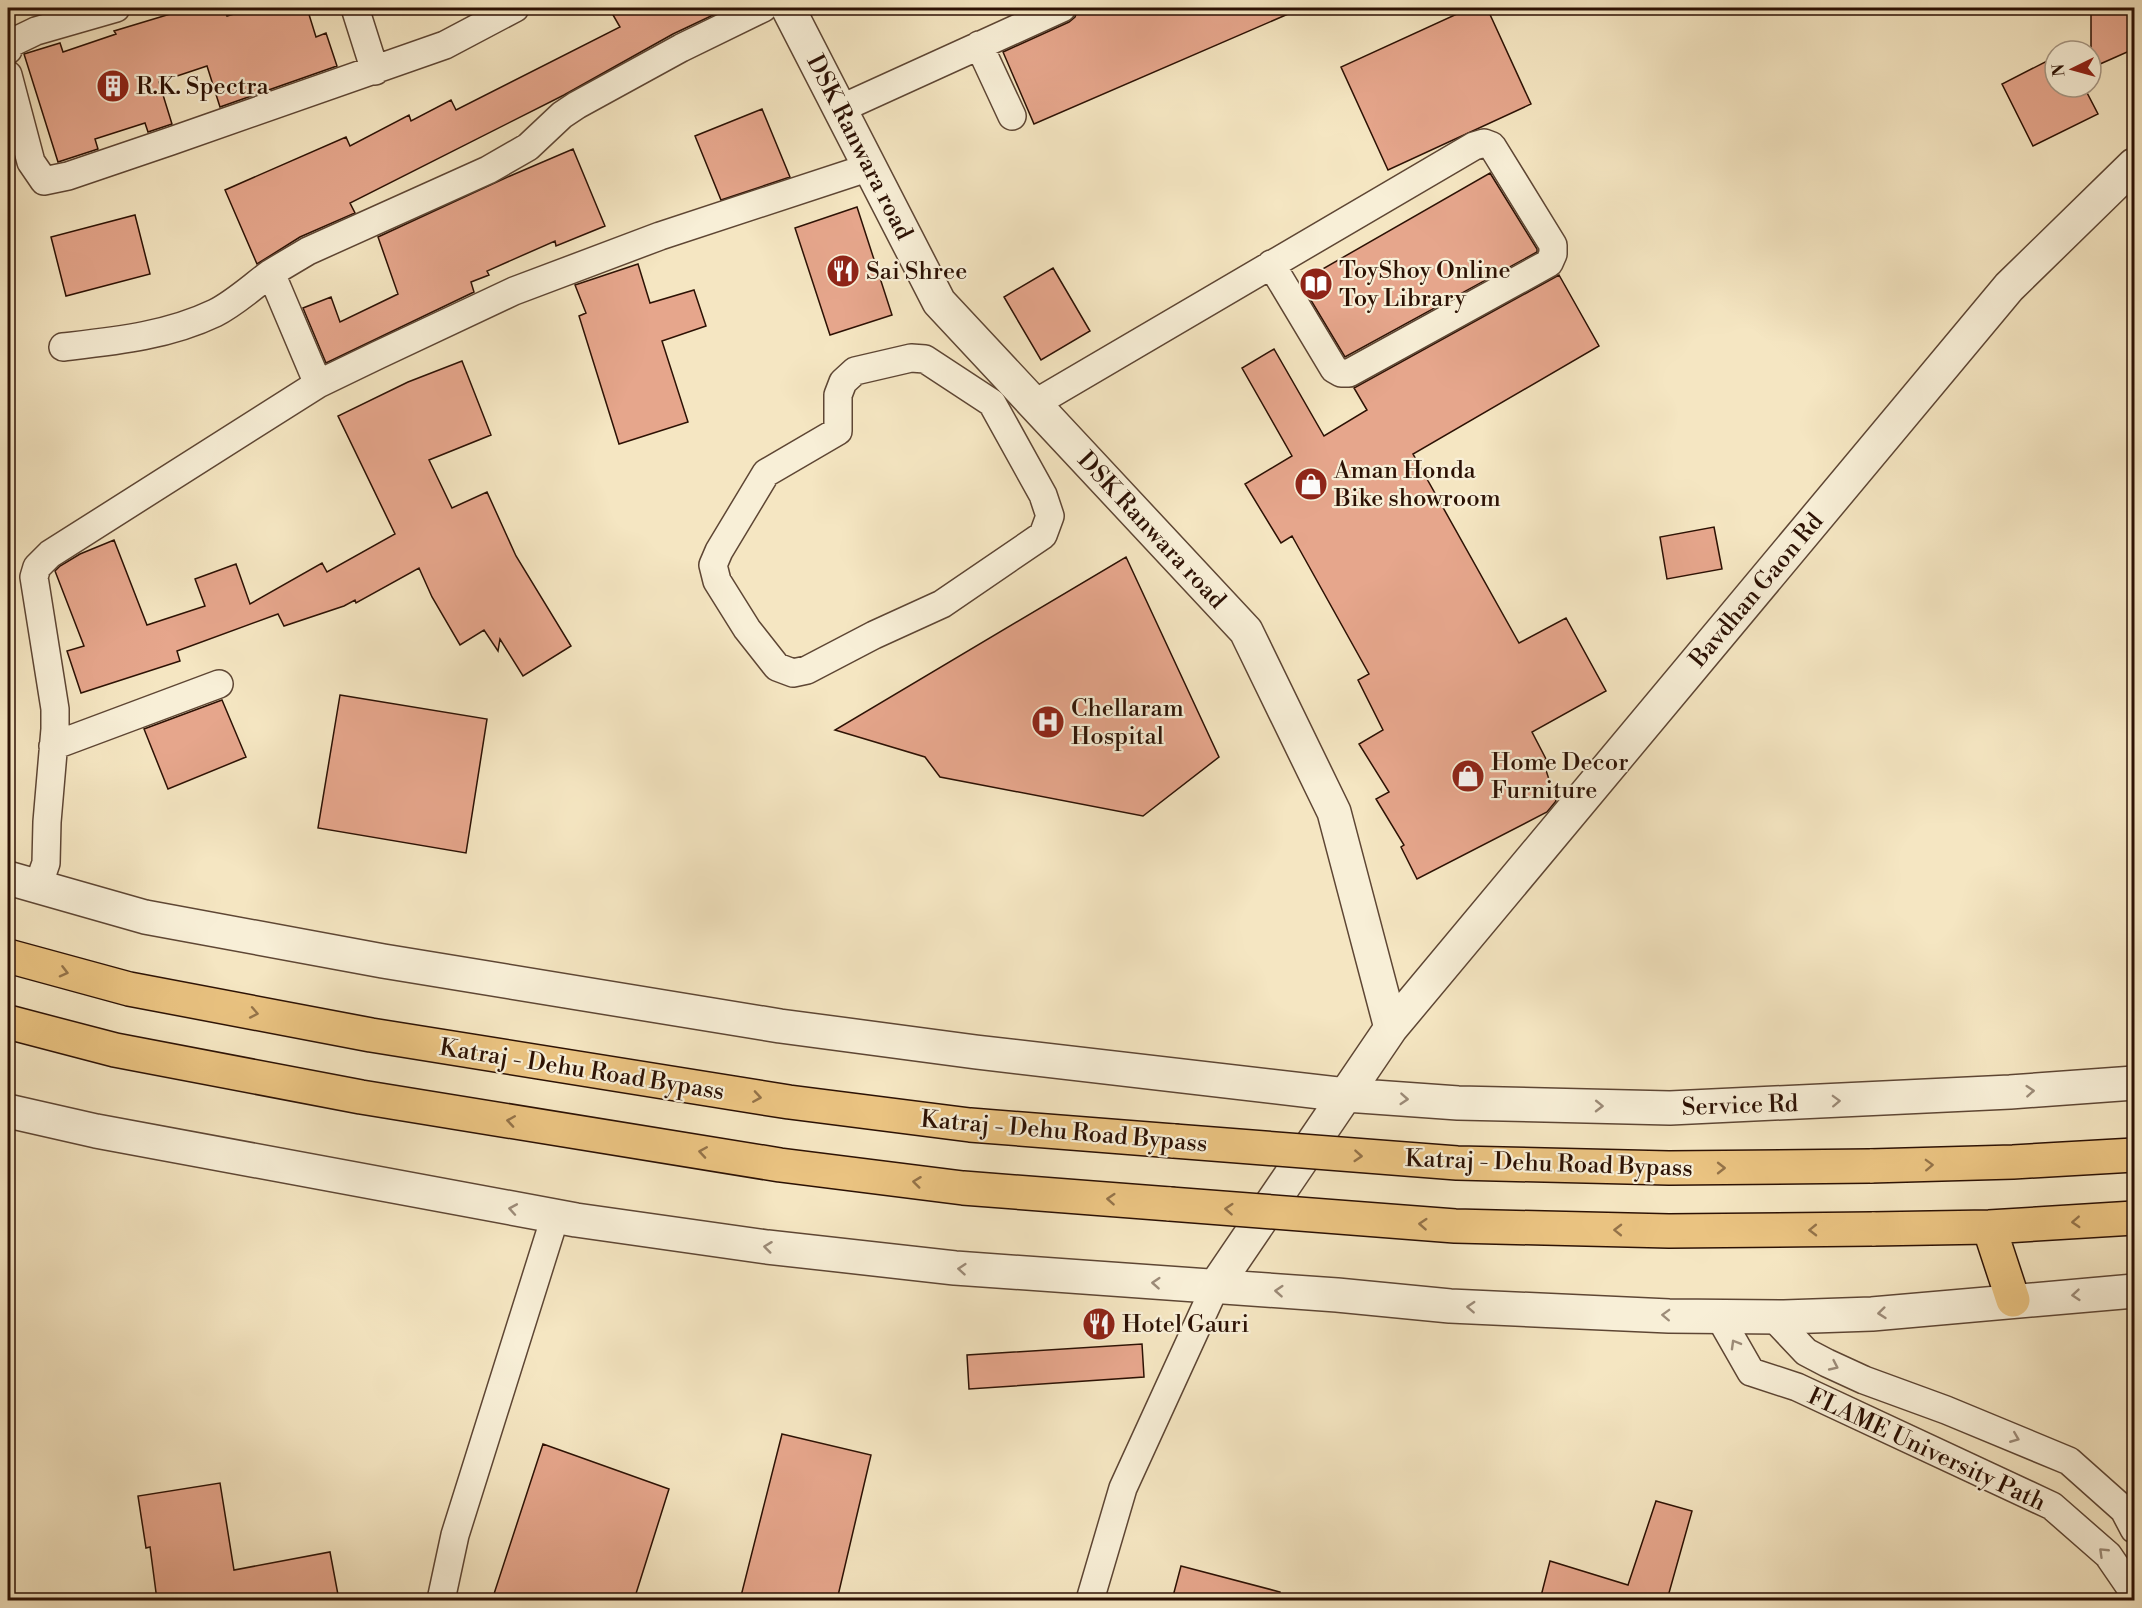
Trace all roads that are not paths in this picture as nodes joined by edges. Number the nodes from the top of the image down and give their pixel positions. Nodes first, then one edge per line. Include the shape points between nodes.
1 (116, 8) edge
2 (355, 8) edge
3 (515, 8) edge
4 (763, 8) edge
5 (788, 8) edge
6 (1062, 8) edge
7 (979, 45) junction
8 (8, 50) edge
9 (375, 70) junction
10 (8, 75) edge
11 (840, 109) junction
12 (1012, 116) dead end
13 (2134, 165) edge
14 (870, 167) junction
15 (1271, 264) junction
16 (272, 273) junction
17 (63, 347) dead end
18 (993, 359) junction
19 (962, 383) junction
20 (318, 384) junction
21 (1034, 404) junction
22 (219, 684) dead end
23 (53, 746) junction
24 (23, 882) edge
25 (8, 956) edge
26 (8, 1022) edge
27 (1391, 1028) junction
28 (2134, 1083) edge
29 (1346, 1095) junction
30 (8, 1111) edge
31 (2134, 1155) edge
32 (555, 1217) junction
33 (2134, 1218) edge
34 (1989, 1227) junction
35 (1215, 1287) junction
36 (2134, 1291) edge
37 (2013, 1300) junction
38 (1719, 1316) junction
39 (1773, 1317) junction
40 (1806, 1352) junction
41 (1751, 1372) junction
42 (2134, 1529) edge
43 (441, 1600) edge
44 (1090, 1600) edge
45 (2133, 1600) edge

1 - 8 street via 36,31 9,44
2 - 9 street
3 - 9 street via 444,45
4 - 16 street via 578,105 528,147 488,170 308,251
5 - 11 street, DSK Ranwara road
6 - 7 street
7 - 11 street
7 - 12 street
9 - 10 street via 44,181 31,162
11 - 14 street, DSK Ranwara road
13 - 27 street, Bavdhan Gaon Rd via 2009,287
14 - 18 street, DSK Ranwara road via 939,302
14 - 20 street via 660,236 514,291
15 - 15 street via 1484,143 1492,146 1553,245 1549,263 1349,373 1334,369
15 - 21 street
16 - 17 street via 217,312 185,325 143,337
16 - 20 street
18 - 19 street
18 - 21 street, DSK Ranwara road
19 - 19 street via 925,359 911,358 855,371 843,382 838,395 838,431 766,473 713,565 717,581 747,629 777,667 793,673 807,670 942,604 1043,535 1050,516 1043,495 992,403
20 - 23 street via 50,554 37,567 35,587 55,709
21 - 27 street, DSK Ranwara road via 1246,631 1334,812
22 - 23 street
23 - 24 street via 46,863
24 - 29 street, Service Rd via 146,917 383,961 780,1026
25 -> 31 highway, Katraj - Dehu Road Bypass, bridge via 129,989 371,1035 789,1102 970,1125 1457,1163 1669,1168 1870,1166
34 -> 26 highway, bridge via 1669,1231 1455,1226 963,1188 769,1163 361,1097 115,1050
27 - 29 street
29 -> 28 street, Service Rd via 1458,1103 1670,1108
29 - 35 street
32 -> 30 street
35 -> 32 street via 955,1268
32 - 43 street via 455,1535
33 -> 34 highway
34 - 37 highway
38 -> 35 street via 1450,1306
35 - 44 street via 1123,1488
36 -> 37 street
37 -> 39 street via 1872,1314
38 - 39 street
41 -> 38 street
39 - 40 street
40 - 41 street
40 -> 42 street via 1864,1380 2069,1461 2124,1510
45 -> 41 street, FLAME University Path via 2132,1590 2108,1556 2052,1506 1797,1387

